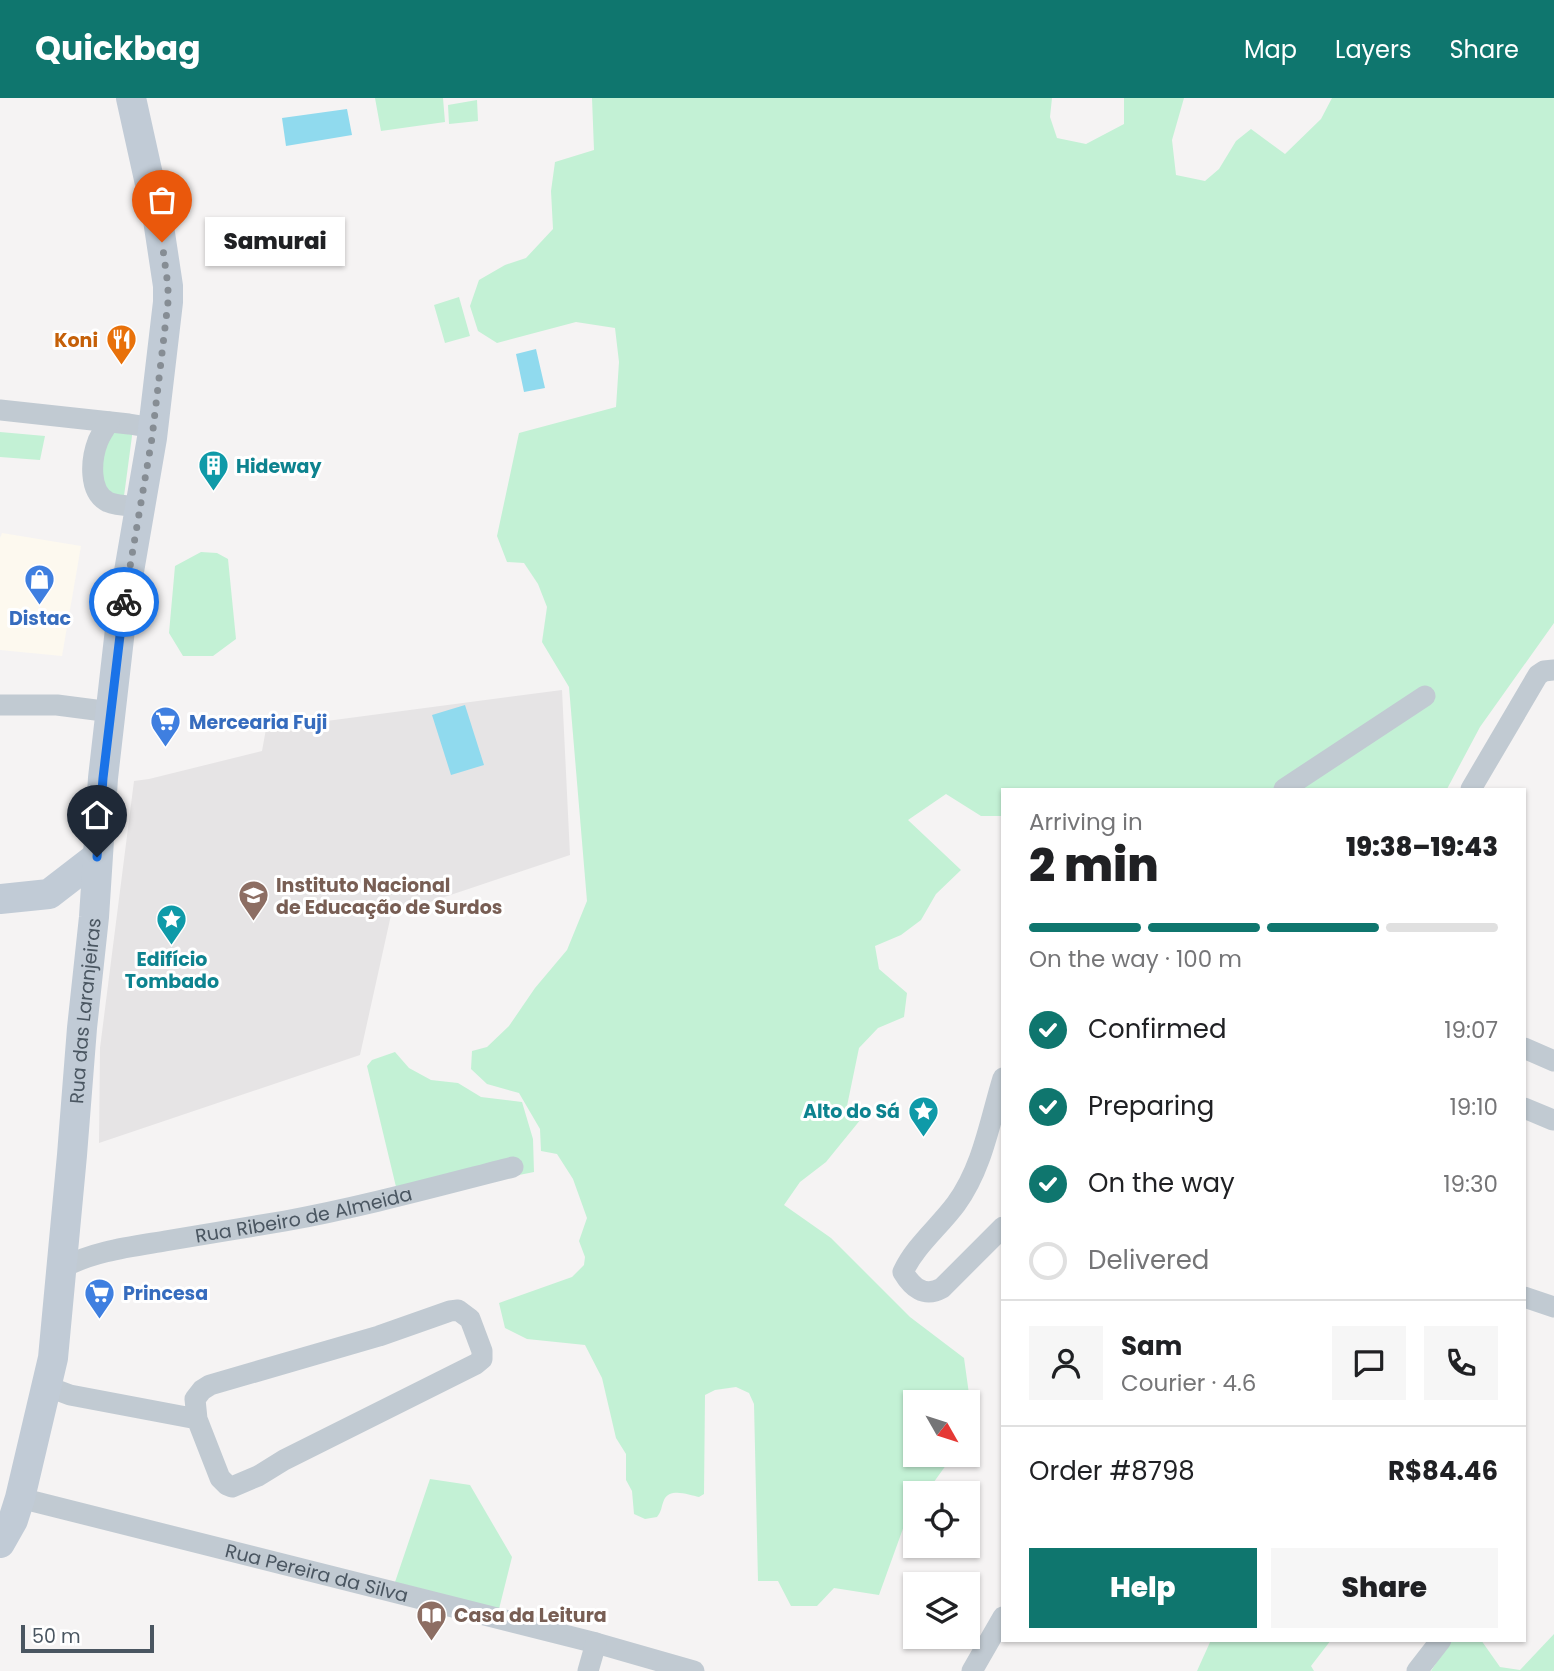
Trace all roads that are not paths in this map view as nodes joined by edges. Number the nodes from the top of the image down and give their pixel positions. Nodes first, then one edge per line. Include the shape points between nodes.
1 (131, 98) edge
2 (0, 410) edge
3 (109, 422) junction
4 (154, 428) junction
5 (141, 507) junction
6 (1554, 670) edge
7 (1425, 696) dead end
8 (0, 705) edge
9 (111, 712) junction
10 (1286, 788) edge
11 (1472, 788) edge
12 (97, 857) junction
13 (49, 894) junction
14 (0, 899) edge
15 (94, 916) junction
16 (1526, 1049) edge
17 (1554, 1061) edge
18 (1001, 1085) edge
19 (1526, 1109) edge
20 (1553, 1120) edge
21 (513, 1167) dead end
22 (1001, 1229) edge
23 (65, 1236) junction
24 (93, 1254) junction
25 (62, 1268) junction
26 (1526, 1298) edge
27 (1554, 1307) edge
28 (47, 1386) junction
29 (197, 1419) junction
30 (20, 1499) junction
31 (0, 1543) edge
32 (1001, 1620) edge
33 (1439, 1642) edge
34 (596, 1643) junction
35 (588, 1671) edge
36 (694, 1671) edge
37 (972, 1671) edge
38 (1417, 1671) edge

1 - 4 main road, Rua das Laranjeiras via 168,286
2 - 3 street
3 - 4 street
3 - 5 street via 94,456 97,492 108,502
4 - 5 main road, Rua das Laranjeiras
5 - 9 main road, Rua das Laranjeiras via 122,612
6 - 11 street via 1538,675
7 - 10 street
8 - 9 street via 57,705
9 - 12 main road, Rua das Laranjeiras
12 - 13 main road
12 - 15 main road, Rua das Laranjeiras
13 - 14 main road
13 - 15 main road via 75,901
15 - 23 main road, Rua das Laranjeiras
16 - 17 street
18 - 22 street via 979,1163 957,1203 903,1272 909,1283 923,1292 936,1292
19 - 20 street
21 - 24 street, Rua Ribeiro de Almeida via 350,1208
23 - 24 street
23 - 25 main road, Rua das Laranjeiras
24 - 25 street, Rua Ribeiro de Almeida
25 - 28 main road, Rua das Laranjeiras
26 - 27 street
28 - 29 street via 70,1395
28 - 30 main road, Rua das Laranjeiras
29 - 29 street via 220,1478 232,1487 476,1364 482,1351 470,1319 458,1310 450,1311 210,1385 195,1399
30 - 31 main road, Rua das Laranjeiras
30 - 34 street, Rua Pereira da Silva
32 - 37 street
33 - 38 street
34 - 35 street
34 - 36 street, Rua Pereira da Silva

